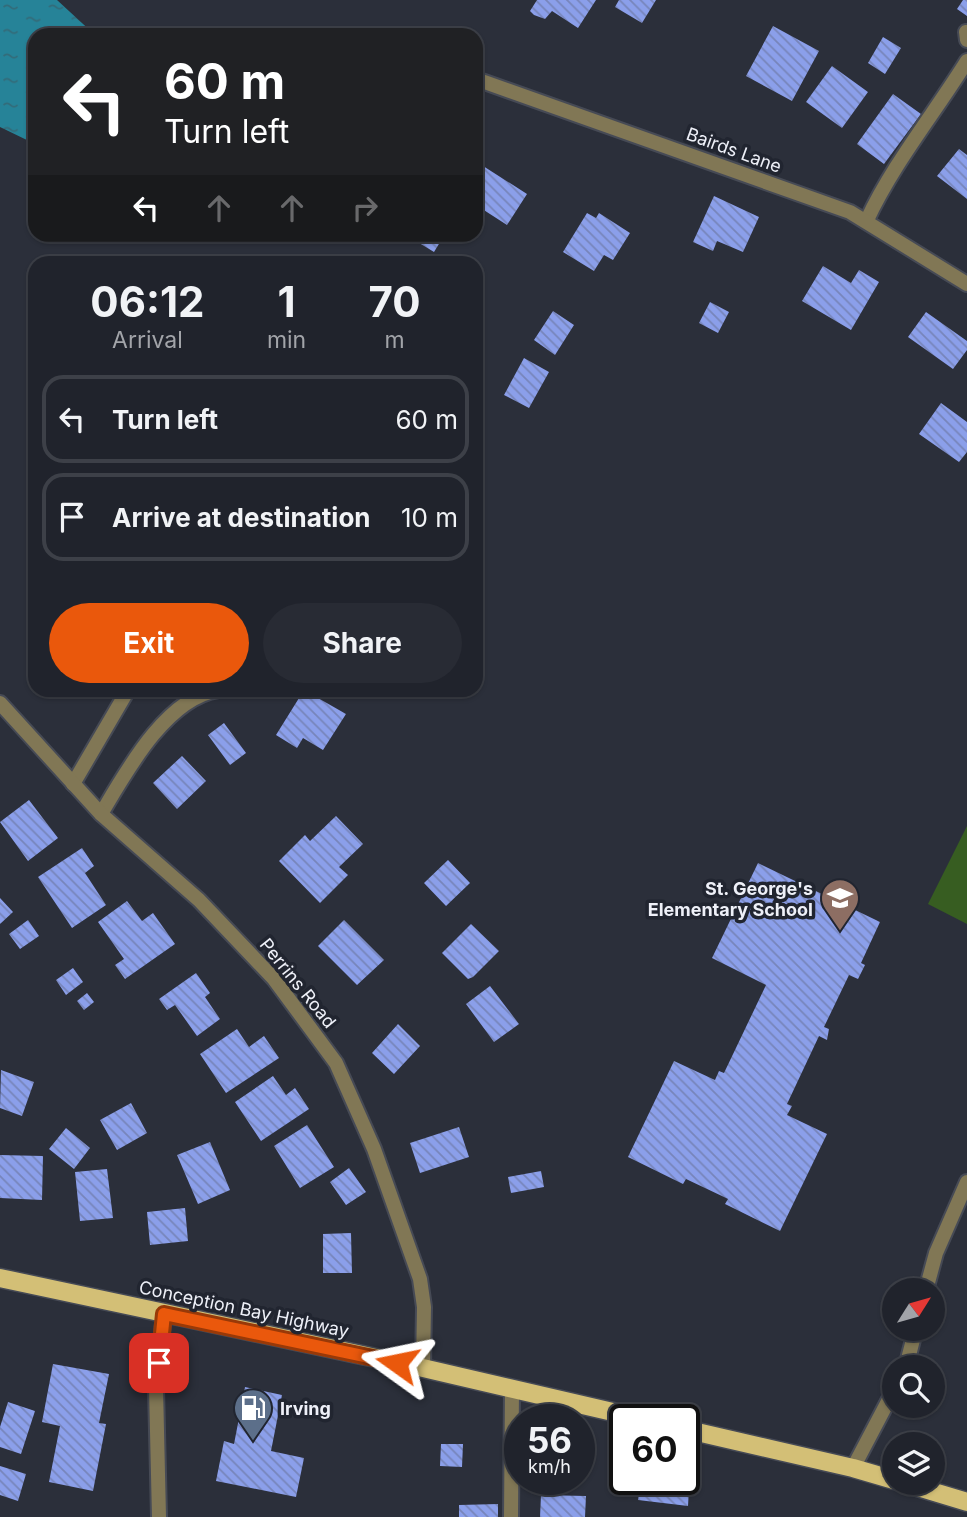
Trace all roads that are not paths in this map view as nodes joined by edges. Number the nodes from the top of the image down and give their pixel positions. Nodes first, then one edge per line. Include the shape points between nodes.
1 (966, 32) edge
2 (967, 40) edge
3 (967, 61) edge
4 (483, 81) edge
5 (867, 220) junction
6 (967, 284) edge
7 (124, 697) edge
8 (197, 697) edge
9 (0, 703) edge
10 (73, 784) junction
11 (101, 814) junction
12 (967, 1182) edge
13 (0, 1278) edge
14 (929, 1278) edge
15 (164, 1314) junction
16 (423, 1368) junction
17 (512, 1389) junction
18 (609, 1411) edge
19 (882, 1413) edge
20 (700, 1433) edge
21 (853, 1468) junction
22 (882, 1476) edge
23 (944, 1495) edge
24 (967, 1502) edge
25 (159, 1517) edge
26 (511, 1517) edge

1 - 2 street
3 - 5 street
4 - 5 street, Bairds Lane
5 - 6 street, Bairds Lane
7 - 10 street
8 - 11 street via 168,718 127,769
9 - 10 street, Perrins Road
10 - 11 street, Perrins Road
11 - 16 street, Perrins Road via 199,900 274,979 336,1063 374,1149 420,1279
12 - 14 street
13 - 15 main road, Conception Bay Highway
15 - 16 main road, Conception Bay Highway
15 - 25 street via 156,1388
16 - 17 main road, Conception Bay Highway
17 - 18 main road, Conception Bay Highway
17 - 26 street
19 - 21 street
20 - 21 main road
21 - 22 main road
23 - 24 main road

